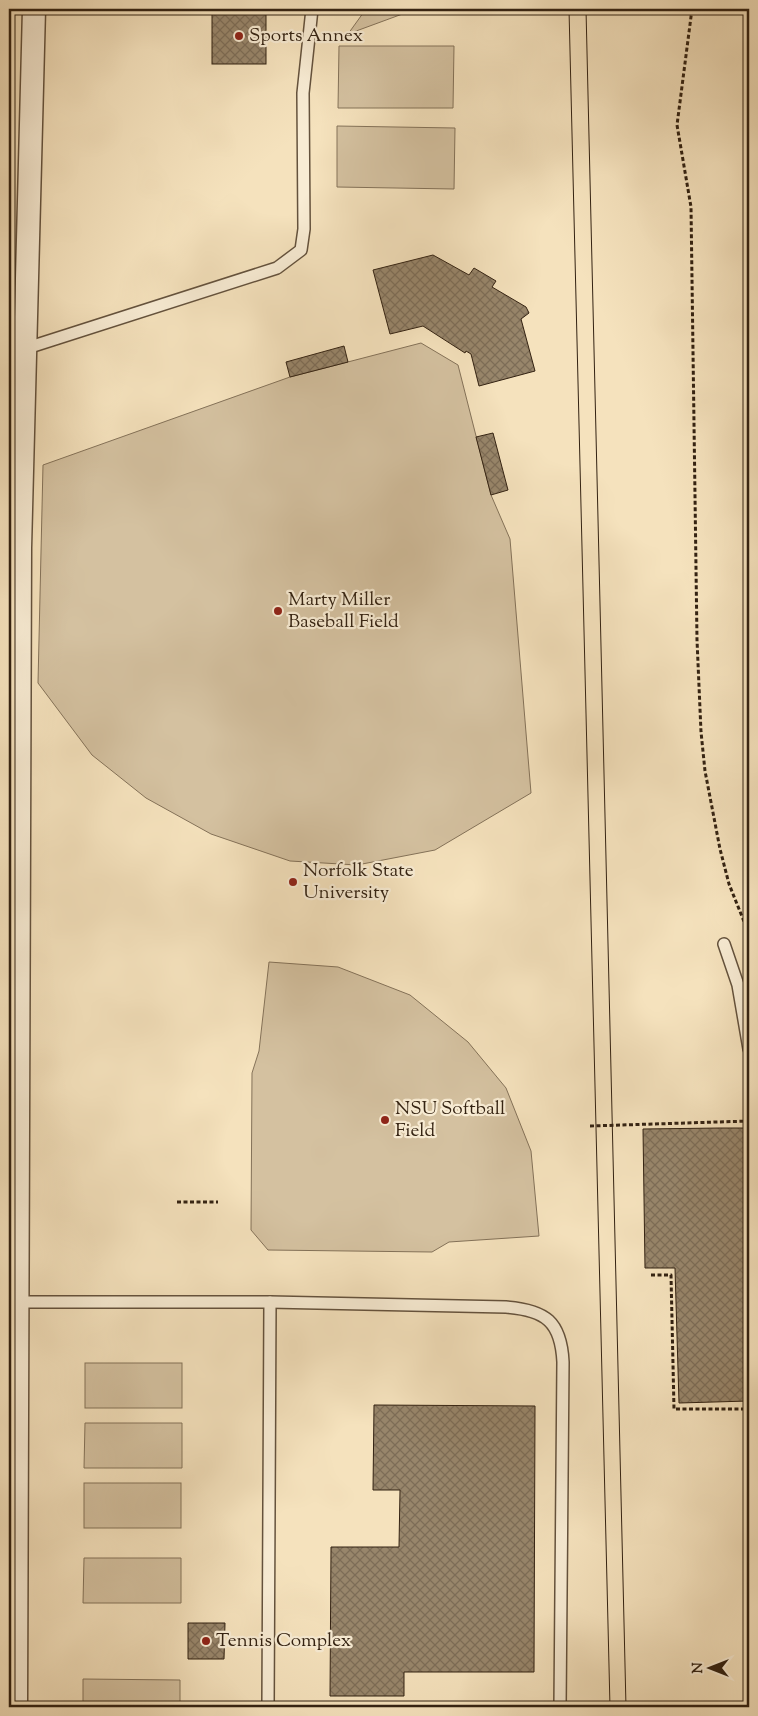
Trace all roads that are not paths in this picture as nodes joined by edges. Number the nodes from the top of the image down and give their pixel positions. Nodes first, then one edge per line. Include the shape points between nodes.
1 (34, 9) edge
2 (312, 9) edge
3 (18, 322) edge
4 (27, 348) junction
5 (724, 944) dead end
6 (749, 1049) edge
7 (13, 1212) edge
8 (17, 1302) junction
9 (270, 1302) junction
10 (16, 1707) edge
11 (268, 1707) edge
12 (560, 1707) edge

1 - 3 street via 28,192
2 - 4 lane via 303,93 304,229 301,250 277,268
3 - 4 street
4 - 7 street via 20,548
5 - 6 lane via 742,1004
7 - 8 street
8 - 9 lane
8 - 10 street
9 - 11 lane
9 - 12 lane via 516,1308 546,1318 556,1330 563,1362

